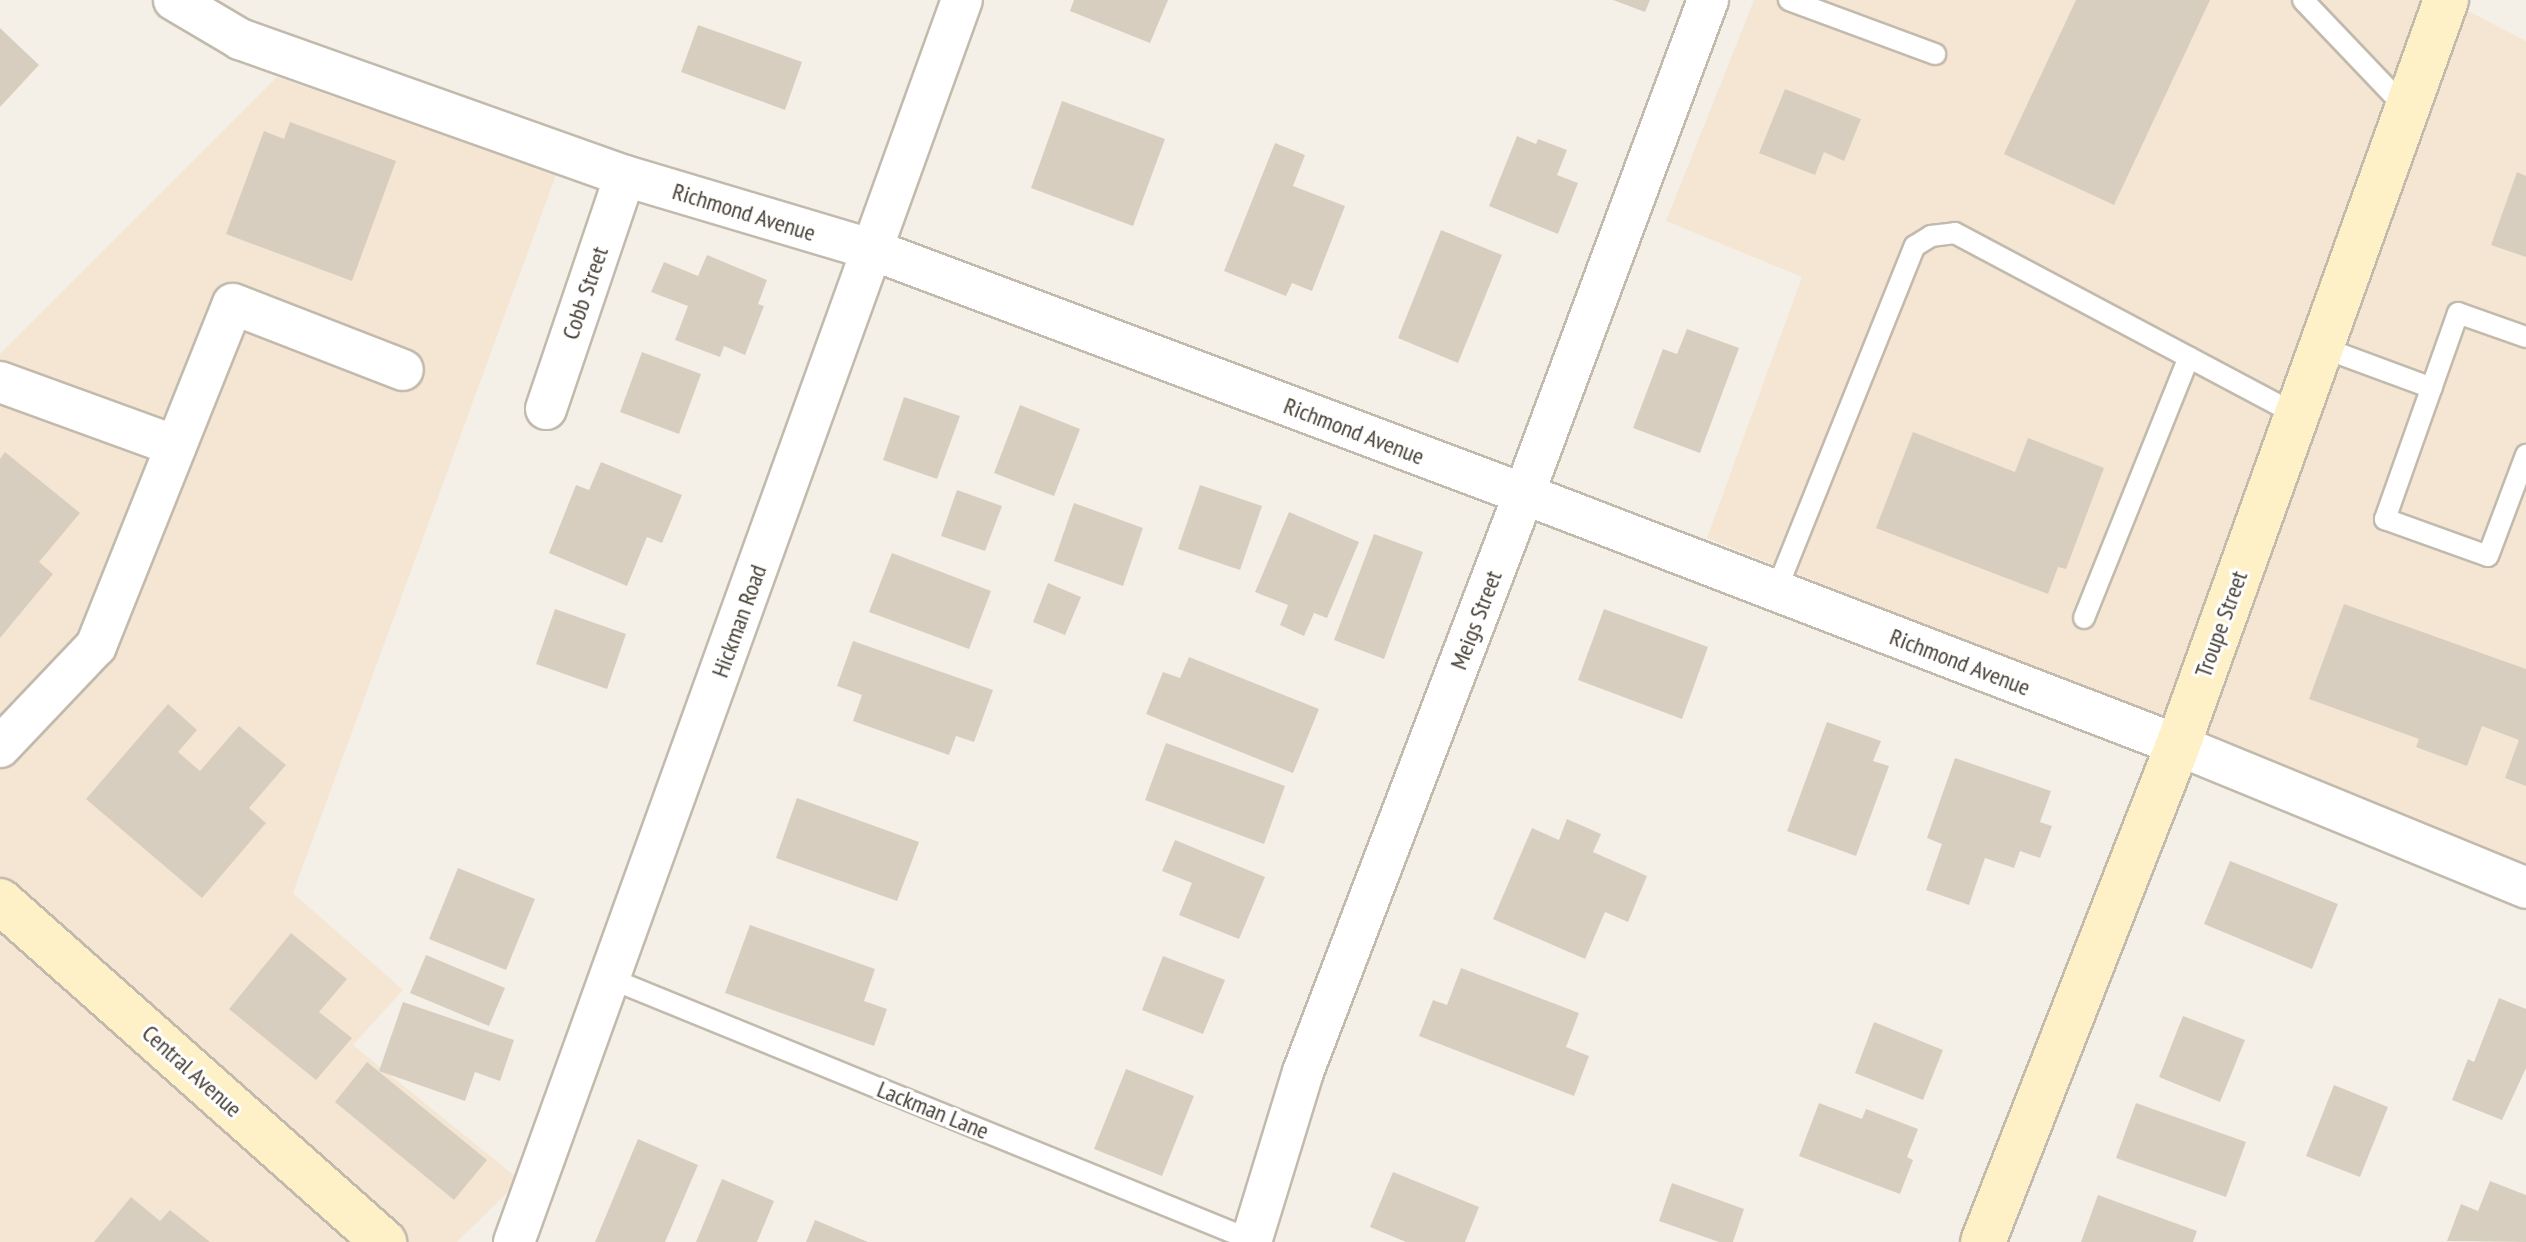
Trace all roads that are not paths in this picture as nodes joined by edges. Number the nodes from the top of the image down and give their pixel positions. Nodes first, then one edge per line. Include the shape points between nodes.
1 (174, 0) edge
2 (962, 0) edge
3 (1708, 0) edge
4 (1789, 0) edge
5 (2303, 0) edge
6 (2446, 0) edge
7 (1935, 54) dead end
8 (2406, 108) junction
9 (625, 176) junction
10 (873, 250) junction
11 (2526, 337) edge
12 (2321, 347) junction
13 (2189, 357) junction
14 (403, 370) dead end
15 (0, 382) edge
16 (2432, 388) junction
17 (546, 409) dead end
18 (2296, 414) junction
19 (176, 446) junction
20 (2525, 458) edge
21 (1524, 494) junction
22 (1776, 591) junction
23 (2084, 618) dead end
24 (2178, 745) junction
25 (0, 747) edge
26 (2526, 888) edge
27 (0, 901) edge
28 (609, 978) junction
29 (1253, 1241) edge
30 (384, 1242) edge
31 (514, 1242) edge
32 (1983, 1242) edge

1 - 9 street, Richmond Avenue via 240,39
2 - 10 street, Hickman Road
3 - 21 street, Meigs Street
4 - 7 lane
5 - 8 lane
6 - 8 street, Troupe Street
8 - 12 street, Troupe Street
9 - 10 street, Richmond Avenue
9 - 17 street, Cobb Street
10 - 21 street, Richmond Avenue
10 - 28 street, Hickman Road
11 - 16 lane via 2458,313
12 - 16 lane
12 - 18 street, Troupe Street
13 - 18 lane
13 - 22 lane via 1955,233 1931,236 1915,246
13 - 23 lane
14 - 19 street via 233,304
15 - 19 street
16 - 20 lane via 2385,519 2488,556
18 - 24 street, Troupe Street
19 - 25 street via 96,646
21 - 22 street, Richmond Avenue
21 - 29 street, Meigs Street via 1303,1072
22 - 24 street, Richmond Avenue
24 - 26 street, Richmond Avenue
24 - 32 street, Troupe Street
27 - 30 street, Central Avenue
28 - 29 lane, Lackman Lane
28 - 31 street, Hickman Road

